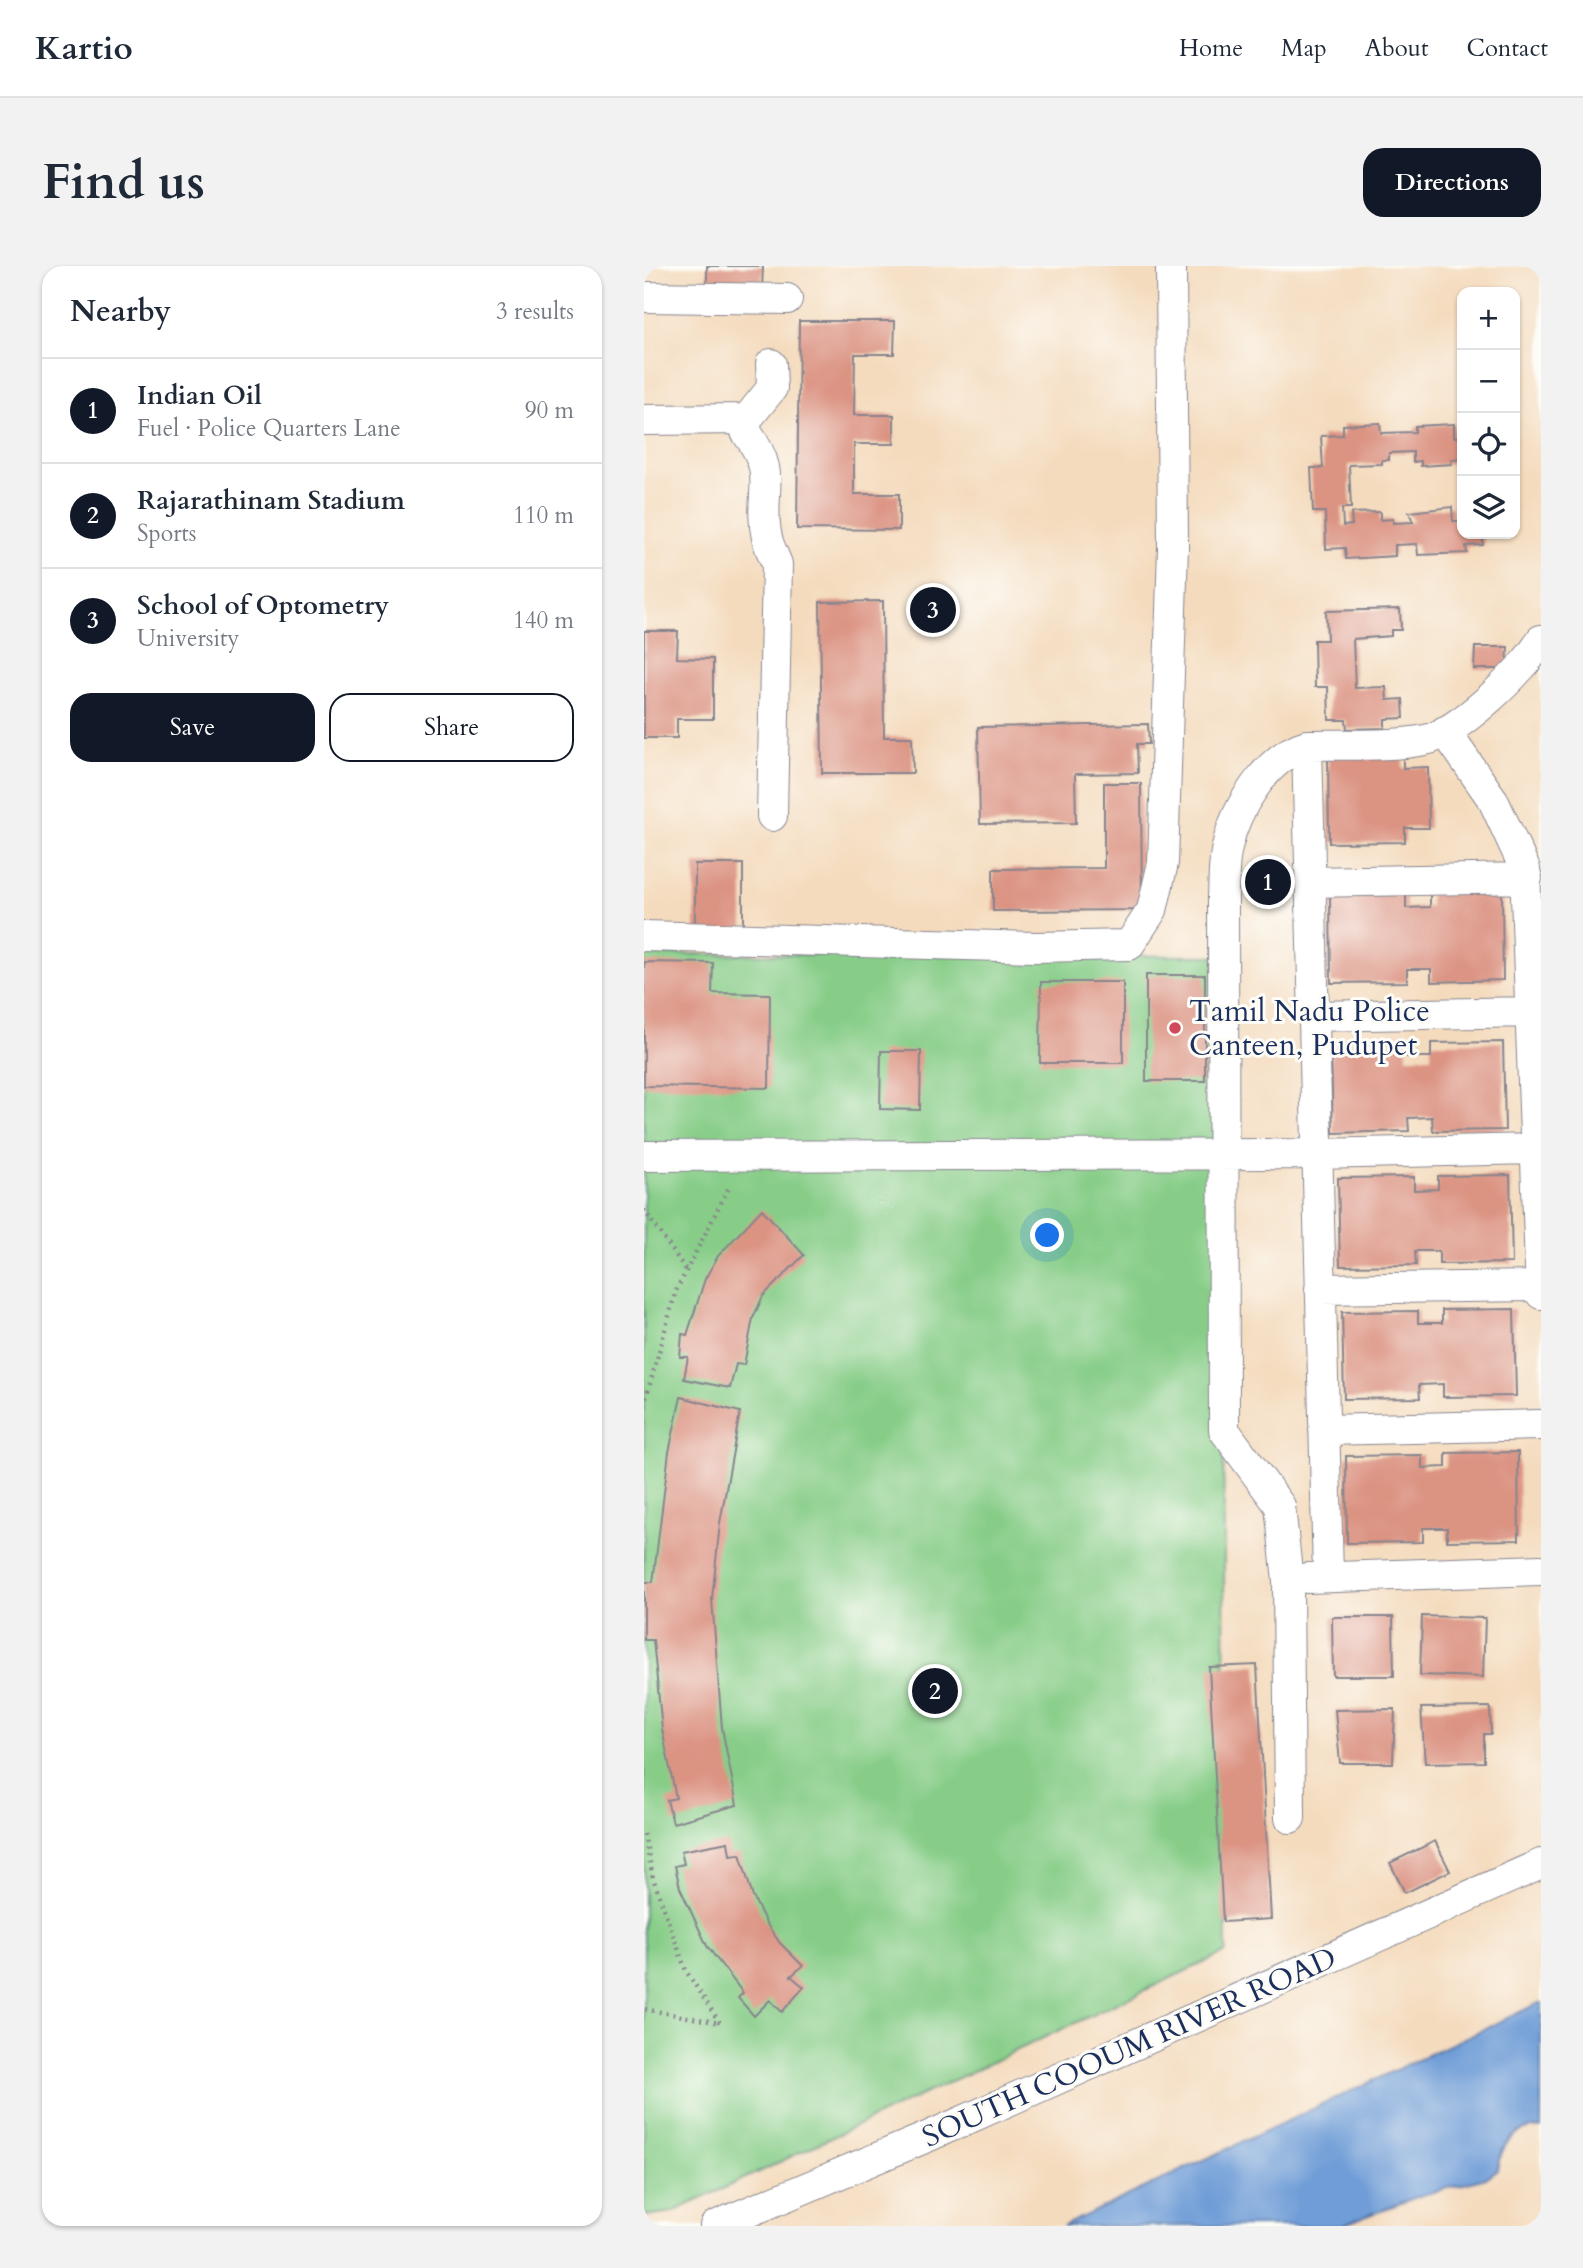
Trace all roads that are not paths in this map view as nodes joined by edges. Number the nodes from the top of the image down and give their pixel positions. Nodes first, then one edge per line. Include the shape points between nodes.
1 (1171, 266) edge
2 (644, 297) edge
3 (787, 299) dead end
4 (771, 364) dead end
5 (747, 419) junction
6 (644, 420) edge
7 (1541, 640) edge
8 (1445, 732) junction
9 (1307, 745) junction
10 (772, 816) dead end
11 (1310, 882) junction
12 (1532, 887) edge
13 (644, 936) edge
14 (1313, 1016) junction
15 (1534, 1027) edge
16 (1536, 1149) junction
17 (1223, 1154) junction
18 (1317, 1154) junction
19 (644, 1156) edge
20 (1540, 1234) edge
21 (1541, 1286) edge
22 (1320, 1289) junction
23 (1541, 1294) edge
24 (1541, 1425) edge
25 (1324, 1430) junction
26 (1541, 1570) edge
27 (1328, 1575) junction
28 (1288, 1581) junction
29 (1290, 1818) dead end
30 (1541, 1864) edge
31 (715, 2226) edge

1 - 13 street via 1173,547 1163,863 1152,910 1129,945 1035,947
2 - 3 street
4 - 5 street via 772,388
5 - 6 street
5 - 10 street via 746,432 767,469 767,538 777,565
7 - 8 street via 1514,676
8 - 9 street via 1422,741
8 - 12 street via 1493,800
9 - 11 street
9 - 17 street via 1289,752 1260,781 1237,817 1227,846
11 - 12 street
11 - 14 street
12 - 15 street
14 - 15 street
14 - 18 street
15 - 16 street
16 - 18 street
16 - 20 street
17 - 18 street
17 - 19 street
17 - 28 street via 1224,1430 1280,1506
18 - 22 street
20 - 21 street
21 - 22 street
21 - 23 street
22 - 25 street
24 - 25 street
25 - 27 street
26 - 27 street
27 - 28 street
28 - 29 street
30 - 31 street, SOUTH COOUM RIVER ROAD via 927,2137

